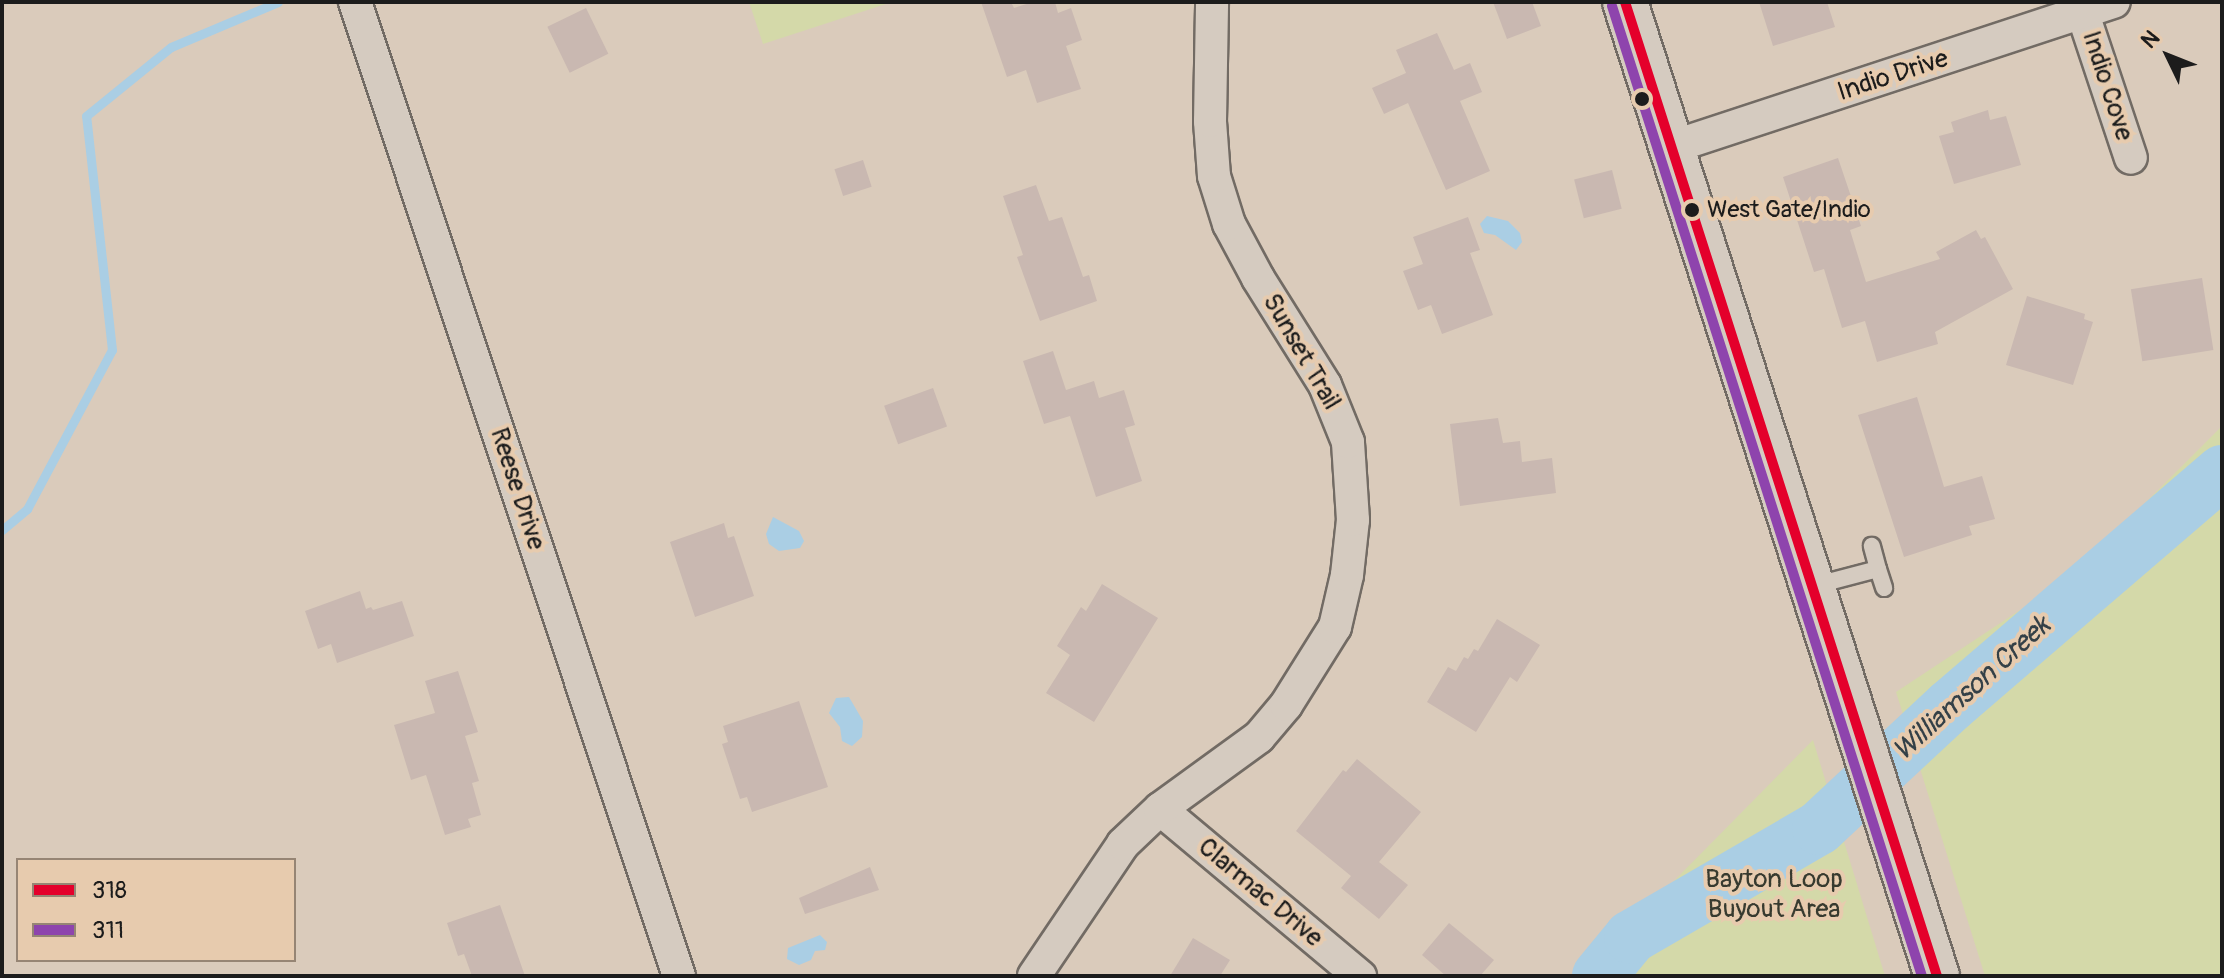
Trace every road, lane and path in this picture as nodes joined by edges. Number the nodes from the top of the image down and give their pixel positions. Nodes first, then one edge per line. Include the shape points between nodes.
1 (355, 2) edge
2 (1212, 2) edge
3 (1625, 2) edge
4 (2114, 2) edge
5 (2081, 8) edge
6 (1672, 147) junction
7 (2131, 158) dead end
8 (1872, 546) dead end
9 (1878, 569) junction
10 (1811, 586) junction
11 (1884, 588) dead end
12 (1160, 809) junction
13 (679, 976) edge
14 (1034, 976) edge
15 (1360, 976) edge
16 (1937, 976) edge

1 - 13 street, Reese Drive
2 - 12 street, Sunset Trail via 1214,176 1229,224 1325,385 1343,427 1353,520 1335,627 1314,666 1259,737
3 - 6 main road
4 - 5 street, Indio Drive
5 - 6 street, Indio Drive
5 - 7 street, Indio Cove
6 - 10 main road
8 - 9 lane
9 - 10 lane
9 - 11 lane
10 - 16 main road
12 - 14 street, Sunset Trail via 1123,844
12 - 15 street, Clarmac Drive

